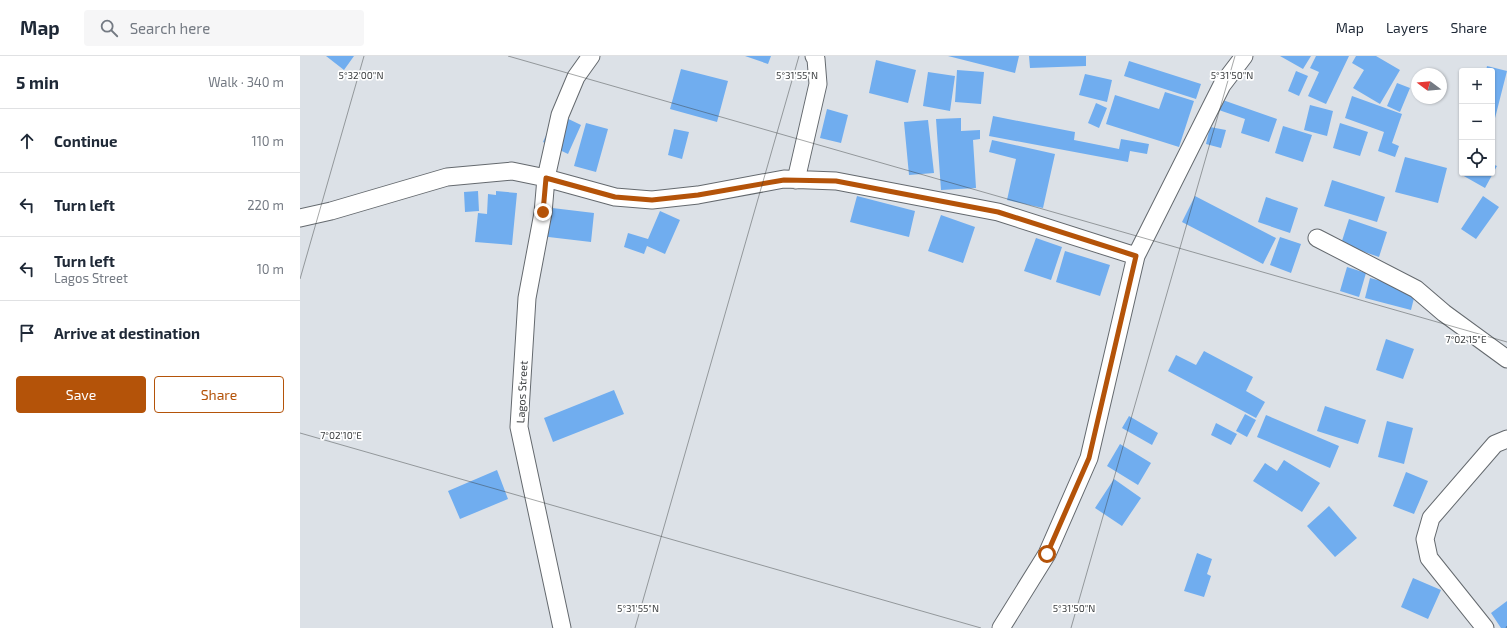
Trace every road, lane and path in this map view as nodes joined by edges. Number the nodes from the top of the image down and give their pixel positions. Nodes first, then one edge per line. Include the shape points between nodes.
1 (591, 56) edge
2 (814, 56) edge
3 (1244, 56) edge
4 (546, 178) junction
5 (796, 180) junction
6 (300, 218) edge
7 (1317, 238) dead end
8 (1136, 256) junction
9 (1507, 359) edge
10 (1507, 439) edge
11 (562, 628) edge
12 (1001, 628) edge
13 (1485, 628) edge

1 - 4 street, Lagos Street via 576,76 560,115
2 - 5 street via 818,84
3 - 8 street via 1222,85
4 - 5 street via 615,197 652,200
4 - 6 street via 512,171 447,177
4 - 11 street, Lagos Street via 543,212 528,298 519,426
5 - 8 street via 836,181 998,212
7 - 9 street via 1416,289
8 - 12 street via 1089,458 1047,554
10 - 13 street via 1496,444 1431,518 1425,539 1429,558

